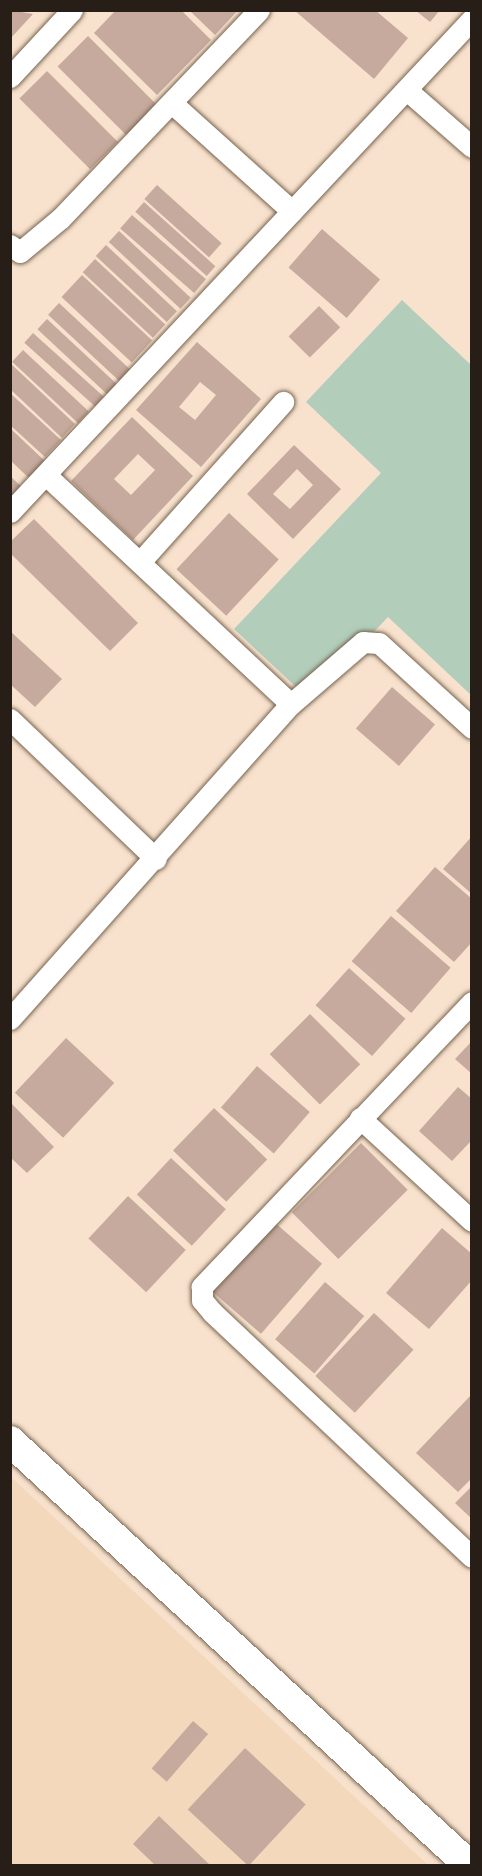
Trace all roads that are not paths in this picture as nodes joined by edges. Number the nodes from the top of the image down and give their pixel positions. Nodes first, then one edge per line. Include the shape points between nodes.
1 (72, 10) edge
2 (259, 10) edge
3 (471, 20) edge
4 (10, 77) edge
5 (408, 91) junction
6 (172, 104) junction
7 (471, 147) edge
8 (292, 211) junction
9 (10, 245) edge
10 (283, 402) dead end
11 (46, 475) junction
12 (10, 512) edge
13 (140, 562) junction
14 (291, 704) junction
15 (10, 719) edge
16 (471, 728) edge
17 (156, 859) junction
18 (471, 1002) edge
19 (10, 1019) edge
20 (360, 1118) junction
21 (471, 1221) edge
22 (10, 1441) edge
23 (471, 1557) edge
24 (470, 1866) edge

1 - 4 street
2 - 6 street
3 - 5 street
5 - 7 street
5 - 8 street
6 - 8 street
6 - 9 street via 61,218 20,252
8 - 11 street
10 - 13 street
11 - 12 street
11 - 13 street
13 - 14 street
14 - 16 street via 363,642 379,643
14 - 17 street
15 - 17 street
17 - 19 street
18 - 20 street
20 - 21 street
20 - 23 street via 210,1274 202,1287 202,1299
22 - 24 street

